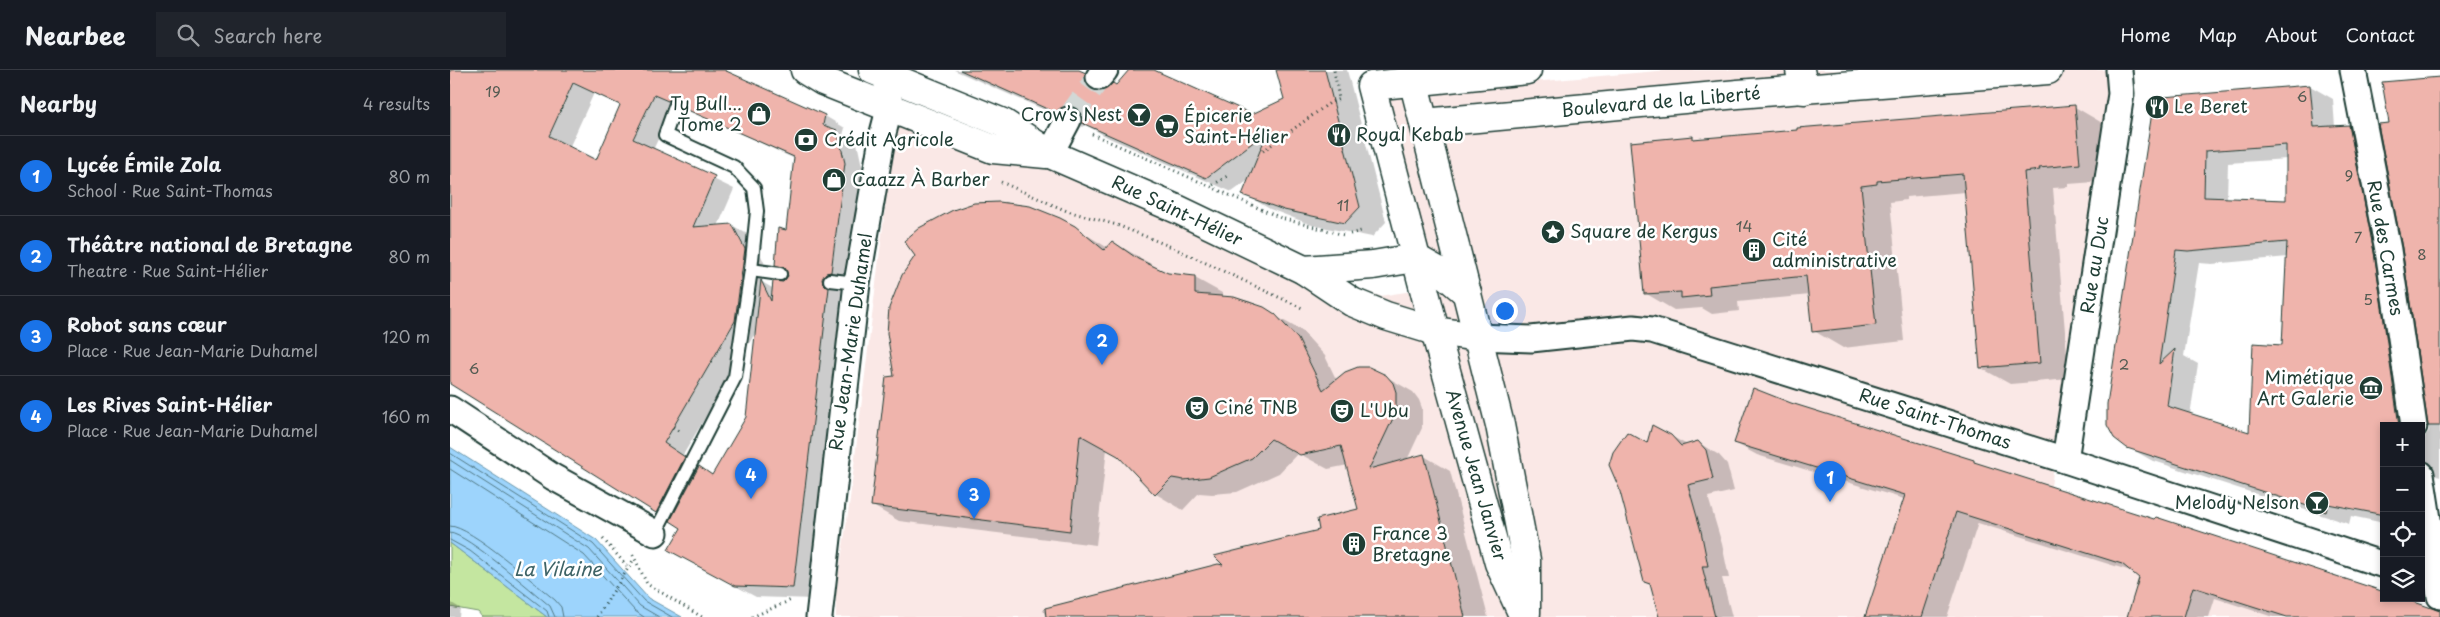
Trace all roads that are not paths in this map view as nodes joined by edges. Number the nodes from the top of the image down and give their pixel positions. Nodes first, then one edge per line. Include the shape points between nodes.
1 (805, 70) edge
2 (1527, 70) edge
3 (2048, 70) edge
4 (2119, 70) edge
5 (2353, 70) edge
6 (880, 71) edge
7 (1410, 75) edge
8 (1372, 78) edge
9 (1802, 80) edge
10 (676, 104) dead end
11 (890, 106) junction
12 (1068, 120) tunnel mouth
13 (1424, 123) junction
14 (1050, 154) junction
15 (1416, 258) junction
16 (751, 270) junction
17 (1304, 270) junction
18 (780, 274) dead end
19 (830, 280) dead end
20 (857, 283) junction
21 (1468, 293) junction
22 (1435, 331) junction
23 (1478, 336) junction
24 (450, 409) edge
25 (2413, 422) edge
26 (2065, 460) junction
27 (2425, 509) edge
28 (655, 533) joint
29 (2380, 564) edge
30 (2432, 570) edge
31 (2440, 596) edge
32 (819, 617) edge
33 (1525, 617) edge

1 - 11 main road, Rue Saint-Hélier via 823,81
2 - 7 main road
3 - 9 main road, Boulevard de la Liberté
4 - 26 street, Rue au Duc via 2121,94
5 - 25 street, Rue des Carmes via 2388,250
6 - 11 street, Rue Jean-Marie Duhamel
6 - 14 main road, Rue Saint-Hélier via 1003,123
7 - 8 main road
7 - 13 main road, Avenue Jean Janvier
8 - 15 main road, Avenue Jean Janvier
9 - 13 main road, Boulevard de la Liberté
10 - 16 lane via 665,135 734,167 754,188 756,210
11 - 14 main road, Rue Saint-Hélier via 993,149
11 - 20 street, Rue Jean-Marie Duhamel
12 - 14 street
13 - 21 main road, Avenue Jean Janvier
14 - 17 main road, Rue Saint-Hélier via 1179,210
15 - 17 main road, Rue Saint-Hélier
15 - 21 main road via 1448,276
15 - 22 main road, Avenue Jean Janvier
16 - 18 lane
16 - 28 lane via 735,377
17 - 22 main road, Rue Saint-Hélier via 1352,302
19 - 20 lane
20 - 32 street, Rue Jean-Marie Duhamel
21 - 23 main road, Avenue Jean Janvier
22 - 23 main road
22 - 33 main road, Avenue Jean Janvier via 1499,563
23 - 26 street, Rue Saint-Thomas via 1531,339 1633,328 1652,330
23 - 33 main road, Avenue Jean Janvier via 1519,518 1526,560
24 - 28 street via 553,477
26 - 29 street, Rue Saint-Thomas
27 - 30 street
30 - 31 street

